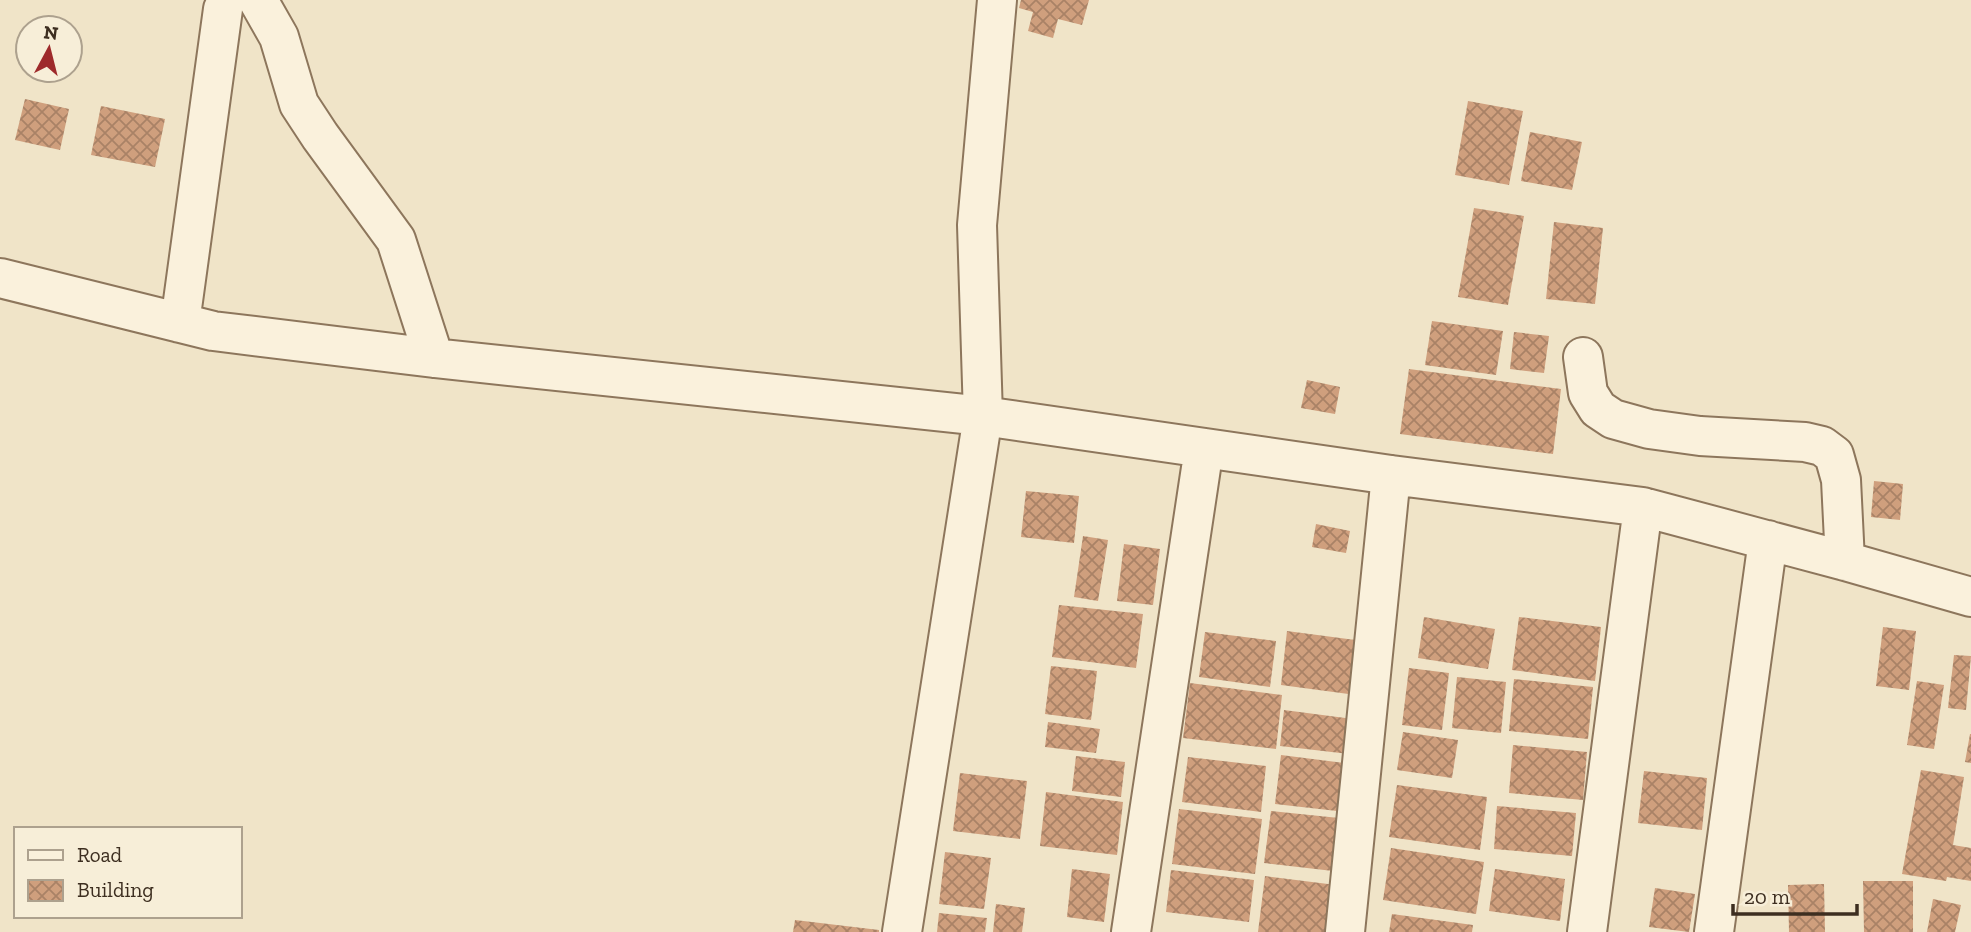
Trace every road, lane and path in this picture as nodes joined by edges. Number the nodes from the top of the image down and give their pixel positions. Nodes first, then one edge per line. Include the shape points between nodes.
1 (997, 0) edge
2 (231, 3) edge
3 (0, 278) edge
4 (180, 323) junction
5 (1583, 357) dead end
6 (434, 358) junction
7 (983, 416) junction
8 (1204, 448) junction
9 (1391, 475) junction
10 (1643, 507) junction
11 (1768, 540) junction
12 (1845, 561) junction
13 (1971, 597) edge
14 (902, 932) edge
15 (1131, 932) edge
16 (1345, 932) edge
17 (1587, 932) edge
18 (1714, 932) edge

1 - 7 street via 977,225
2 - 4 street
2 - 6 street via 279,37 299,104 396,240
3 - 4 street
4 - 6 street
5 - 12 street via 1588,393 1598,409 1613,419 1700,436 1805,442 1834,455 1841,480
6 - 7 street
7 - 8 street
7 - 14 street
8 - 9 street
8 - 15 street
9 - 10 street
9 - 16 street
10 - 11 street
10 - 17 street
11 - 12 street
11 - 18 street
12 - 13 street

